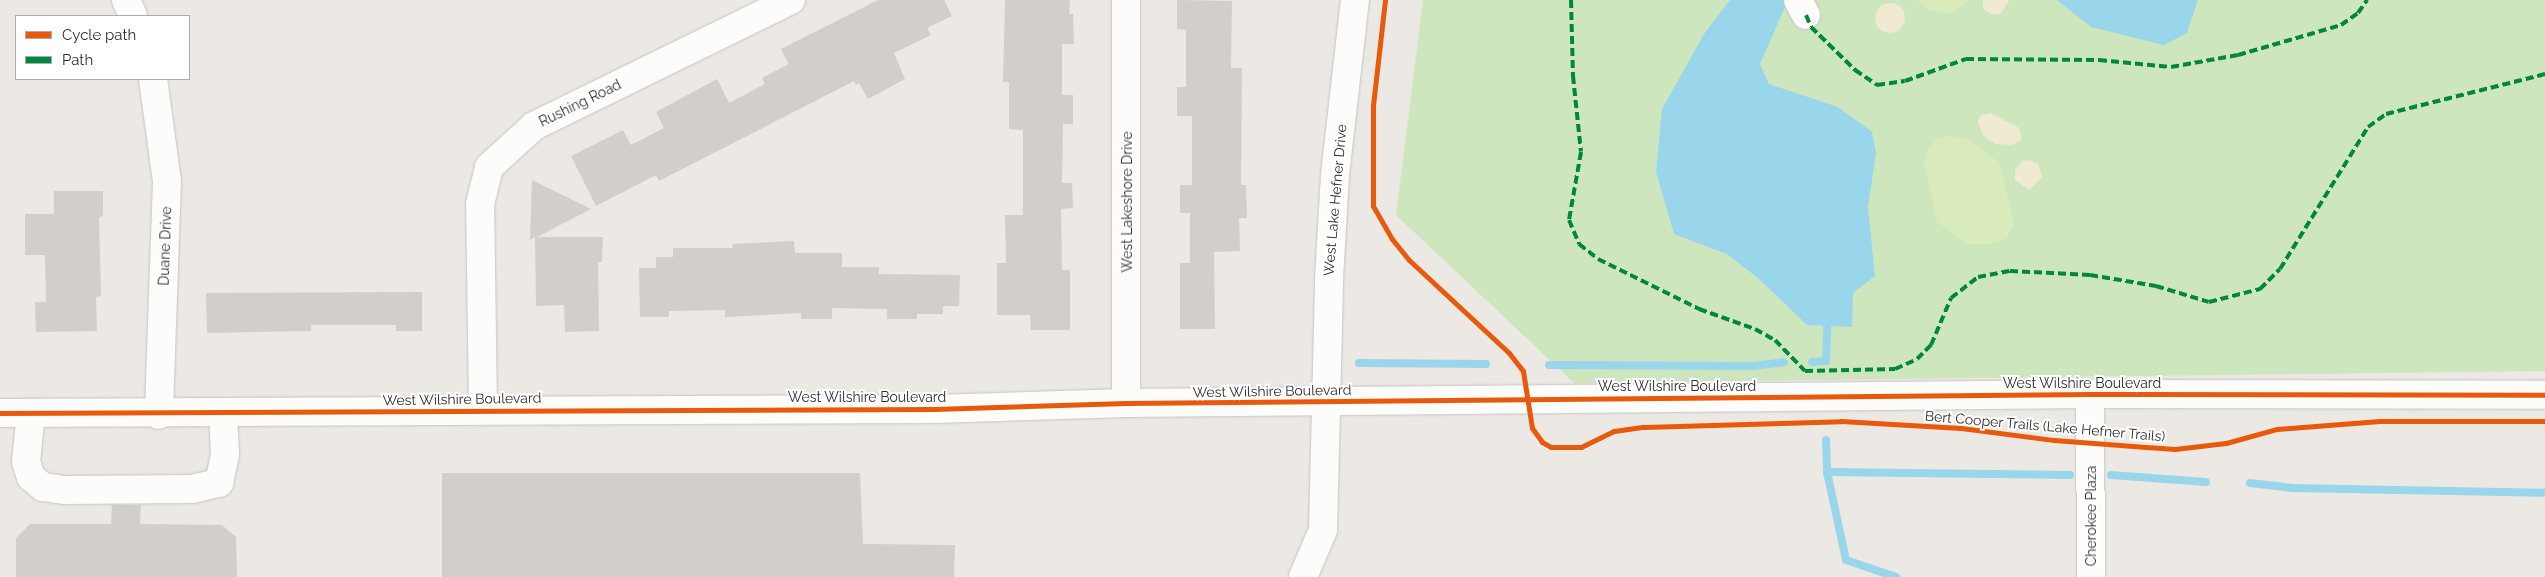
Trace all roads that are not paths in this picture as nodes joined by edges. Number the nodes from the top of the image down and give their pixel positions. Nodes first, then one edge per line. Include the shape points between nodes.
1 (126, 0) edge
2 (791, 0) edge
3 (1126, 0) edge
4 (1355, 0) edge
5 (133, 15) edge
6 (153, 80) edge
7 (2090, 394) junction
8 (2545, 395) edge
9 (1327, 401) junction
10 (1126, 403) junction
11 (483, 409) junction
12 (0, 413) edge
13 (31, 414) junction
14 (223, 414) junction
15 (159, 415) junction
16 (1303, 577) edge
17 (2091, 577) edge

1 - 5 street
2 - 11 street, Rushing Road via 534,126 489,167 480,204
3 - 10 street, West Lakeshore Drive
4 - 9 street, West Lake Hefner Drive via 1336,175 1329,279
6 - 15 street, Duane Drive via 167,181
7 - 8 street, West Wilshire Boulevard
7 - 9 street, West Wilshire Boulevard
7 - 17 street, Cherokee Plaza
9 - 10 street, West Wilshire Boulevard
9 - 16 street, West Lake Hefner Drive via 1323,530
10 - 11 street, West Wilshire Boulevard via 934,409
11 - 14 street, West Wilshire Boulevard
12 - 13 street, West Wilshire Boulevard
13 - 14 street via 26,462 31,477 43,487 65,490 192,490 218,483 225,454
13 - 15 street, West Wilshire Boulevard
14 - 15 street, West Wilshire Boulevard

